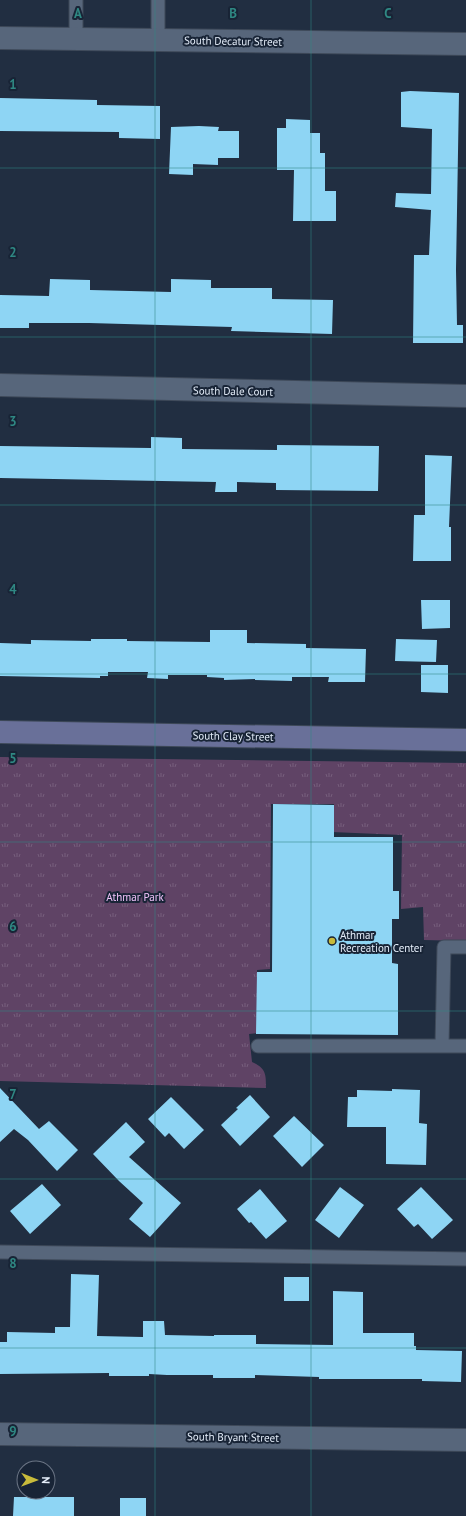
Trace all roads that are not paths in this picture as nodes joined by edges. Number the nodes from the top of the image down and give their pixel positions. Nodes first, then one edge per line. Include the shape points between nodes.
1 (76, 0) edge
2 (158, 0) edge
3 (0, 38) edge
4 (76, 39) junction
5 (158, 40) junction
6 (466, 44) edge
7 (0, 386) edge
8 (466, 396) edge
9 (0, 732) edge
10 (466, 740) edge
11 (466, 947) edge
12 (258, 1046) dead end
13 (442, 1046) junction
14 (466, 1046) edge
15 (0, 1252) edge
16 (466, 1259) edge
17 (0, 1434) edge
18 (466, 1440) edge

1 - 4 lane
2 - 5 lane
3 - 4 street, South Decatur Street
4 - 5 street, South Decatur Street
5 - 6 street, South Decatur Street
7 - 8 street, South Dale Court
9 - 10 street, South Clay Street
11 - 13 lane via 444,947
12 - 13 lane
13 - 14 lane
15 - 16 lane
17 - 18 street, South Bryant Street

